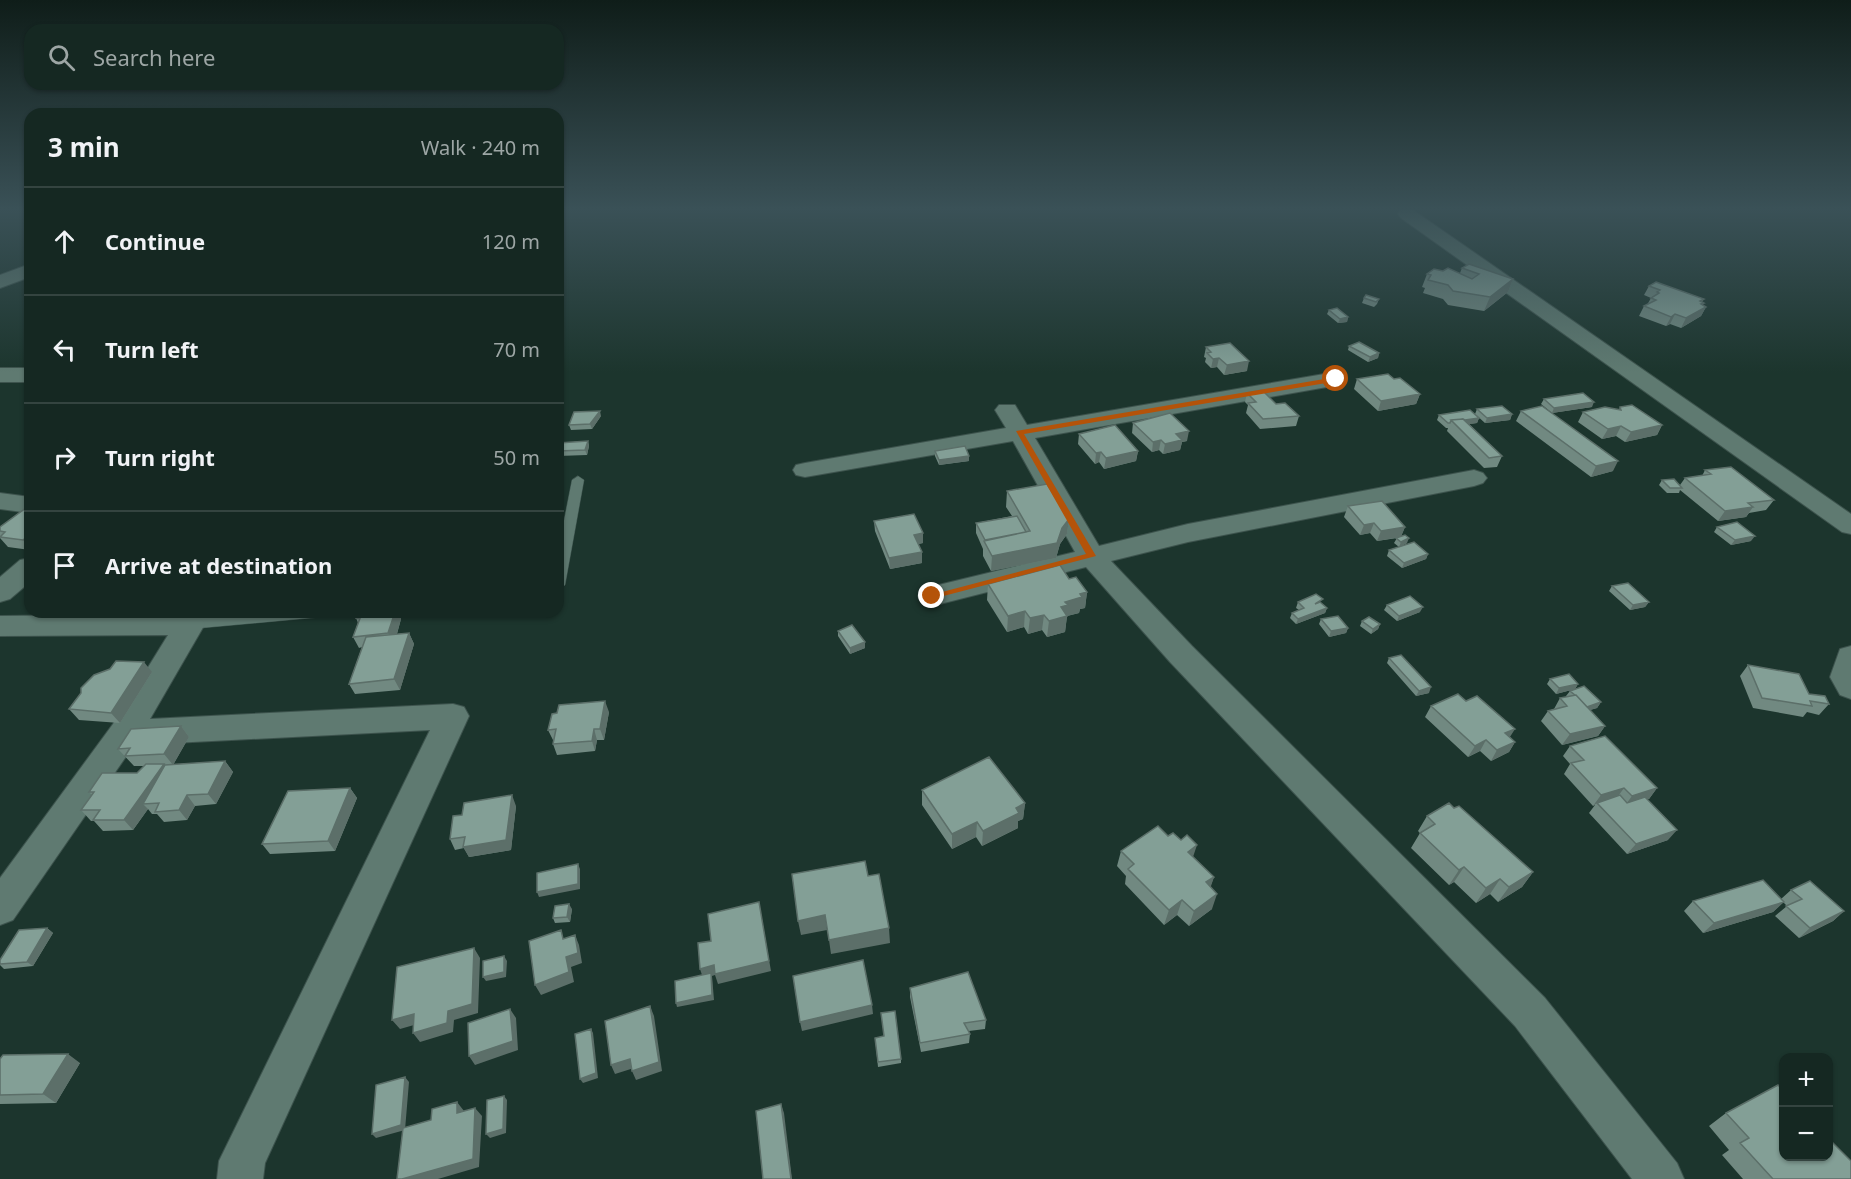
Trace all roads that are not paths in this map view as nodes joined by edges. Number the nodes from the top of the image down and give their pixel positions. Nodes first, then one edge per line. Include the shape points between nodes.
1 (1477, 263) edge
2 (24, 272) edge
3 (0, 282) edge
4 (0, 375) edge
5 (24, 375) edge
6 (1336, 379) dead end
7 (1013, 421) junction
8 (805, 470) dead end
9 (1474, 478) dead end
10 (578, 480) dead end
11 (0, 501) edge
12 (24, 504) edge
13 (1851, 526) edge
14 (564, 554) edge
15 (1091, 556) junction
16 (24, 572) edge
17 (0, 592) edge
18 (932, 596) dead end
19 (256, 618) edge
20 (190, 624) junction
21 (0, 626) edge
22 (1851, 657) edge
23 (1851, 687) edge
24 (125, 733) junction
25 (0, 908) edge
26 (240, 1179) edge
27 (1661, 1179) edge

1 - 13 street
2 - 3 street
4 - 5 street
6 - 7 street
7 - 8 street
7 - 15 street
9 - 15 street
10 - 14 lane
11 - 12 street
15 - 18 street
15 - 27 street via 1181,654 1530,1012
16 - 17 street
19 - 20 lane
20 - 21 street
20 - 24 street
22 - 23 street via 1846,677
24 - 25 street
24 - 26 street via 453,716 242,1161

